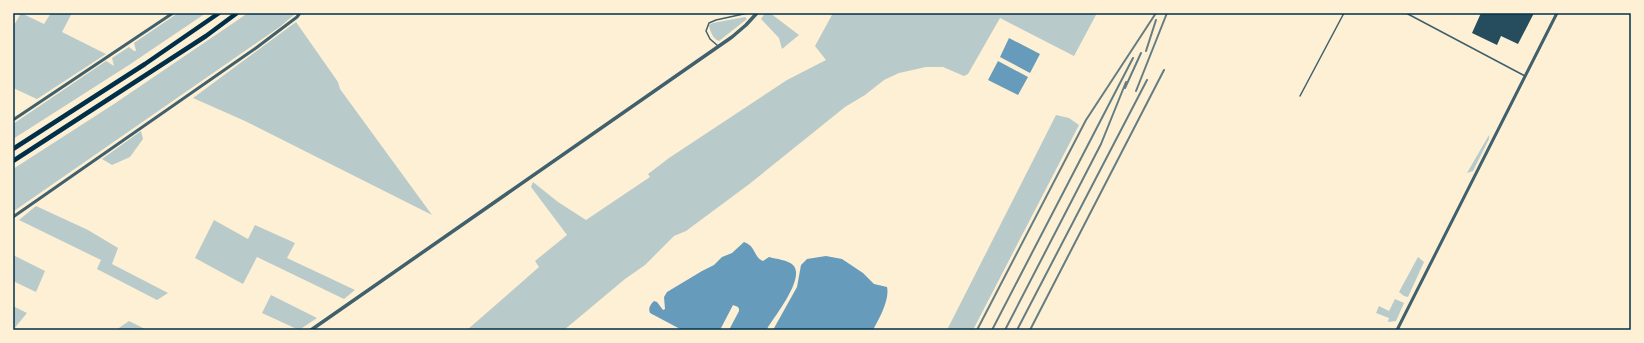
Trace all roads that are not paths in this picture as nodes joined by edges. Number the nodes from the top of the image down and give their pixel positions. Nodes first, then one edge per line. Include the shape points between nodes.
1 (173, 13) edge
2 (219, 13) edge
3 (237, 13) edge
4 (300, 13) edge
5 (748, 13) edge
6 (757, 13) edge
7 (1344, 13) edge
8 (1406, 13) edge
9 (1557, 13) edge
10 (718, 46) junction
11 (1525, 76) junction
12 (1300, 96) dead end
13 (13, 120) edge
14 (13, 149) edge
15 (13, 161) edge
16 (13, 217) edge
17 (311, 330) edge
18 (1397, 330) edge

1 - 13 street
2 - 14 main road
3 - 15 main road via 206,36
4 - 16 street via 256,48
5 - 10 lane via 709,23 706,31
6 - 10 street via 746,25
7 - 12 lane
8 - 11 lane
9 - 11 street
10 - 17 street
11 - 18 street

